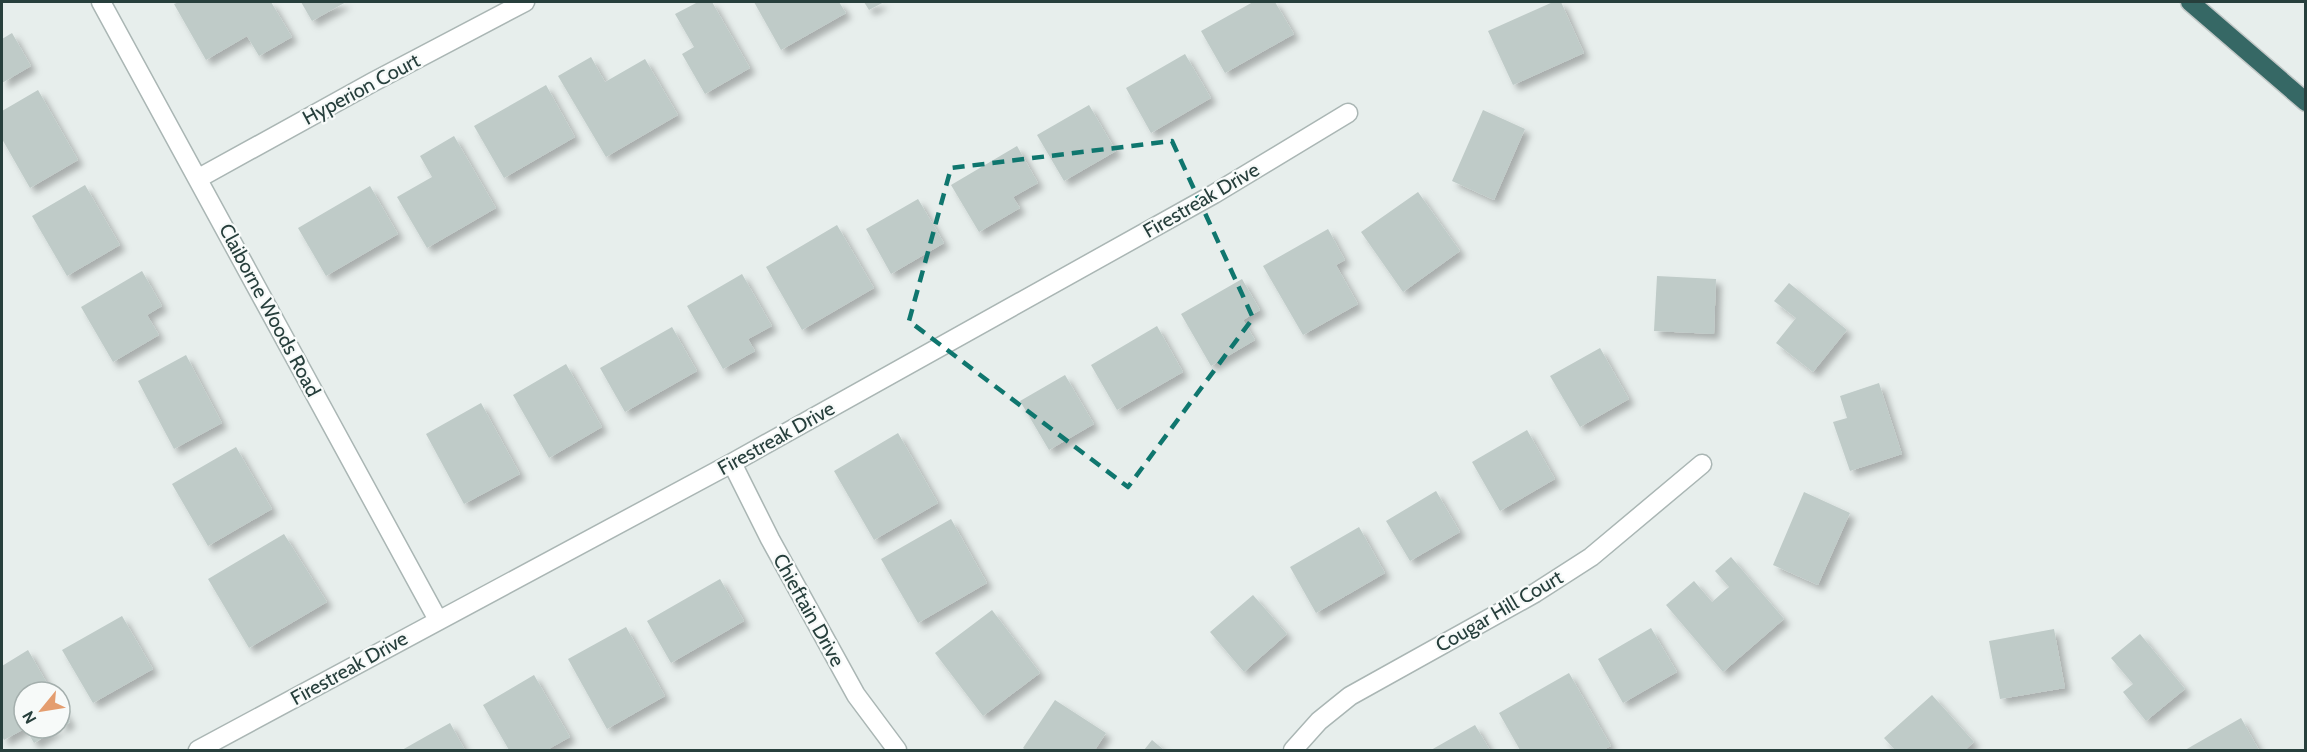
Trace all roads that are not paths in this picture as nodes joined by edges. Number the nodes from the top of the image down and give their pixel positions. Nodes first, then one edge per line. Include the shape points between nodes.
1 (101, 2) edge
2 (525, 2) edge
3 (2190, 2) edge
4 (2306, 102) edge
5 (1348, 113) dead end
6 (199, 178) junction
7 (732, 463) junction
8 (1702, 464) dead end
9 (438, 620) junction
10 (203, 749) edge
11 (897, 750) edge
12 (1293, 750) edge

1 - 6 street, Claiborne Woods Road
2 - 6 street, Hyperion Court
3 - 4 highway
5 - 7 street, Firestreak Drive via 1214,194
6 - 9 street, Claiborne Woods Road
7 - 9 street, Firestreak Drive
7 - 11 street, Chieftain Drive via 856,695
8 - 12 street, Cougar Hill Court via 1591,557 1350,696 1319,721
9 - 10 street, Firestreak Drive

